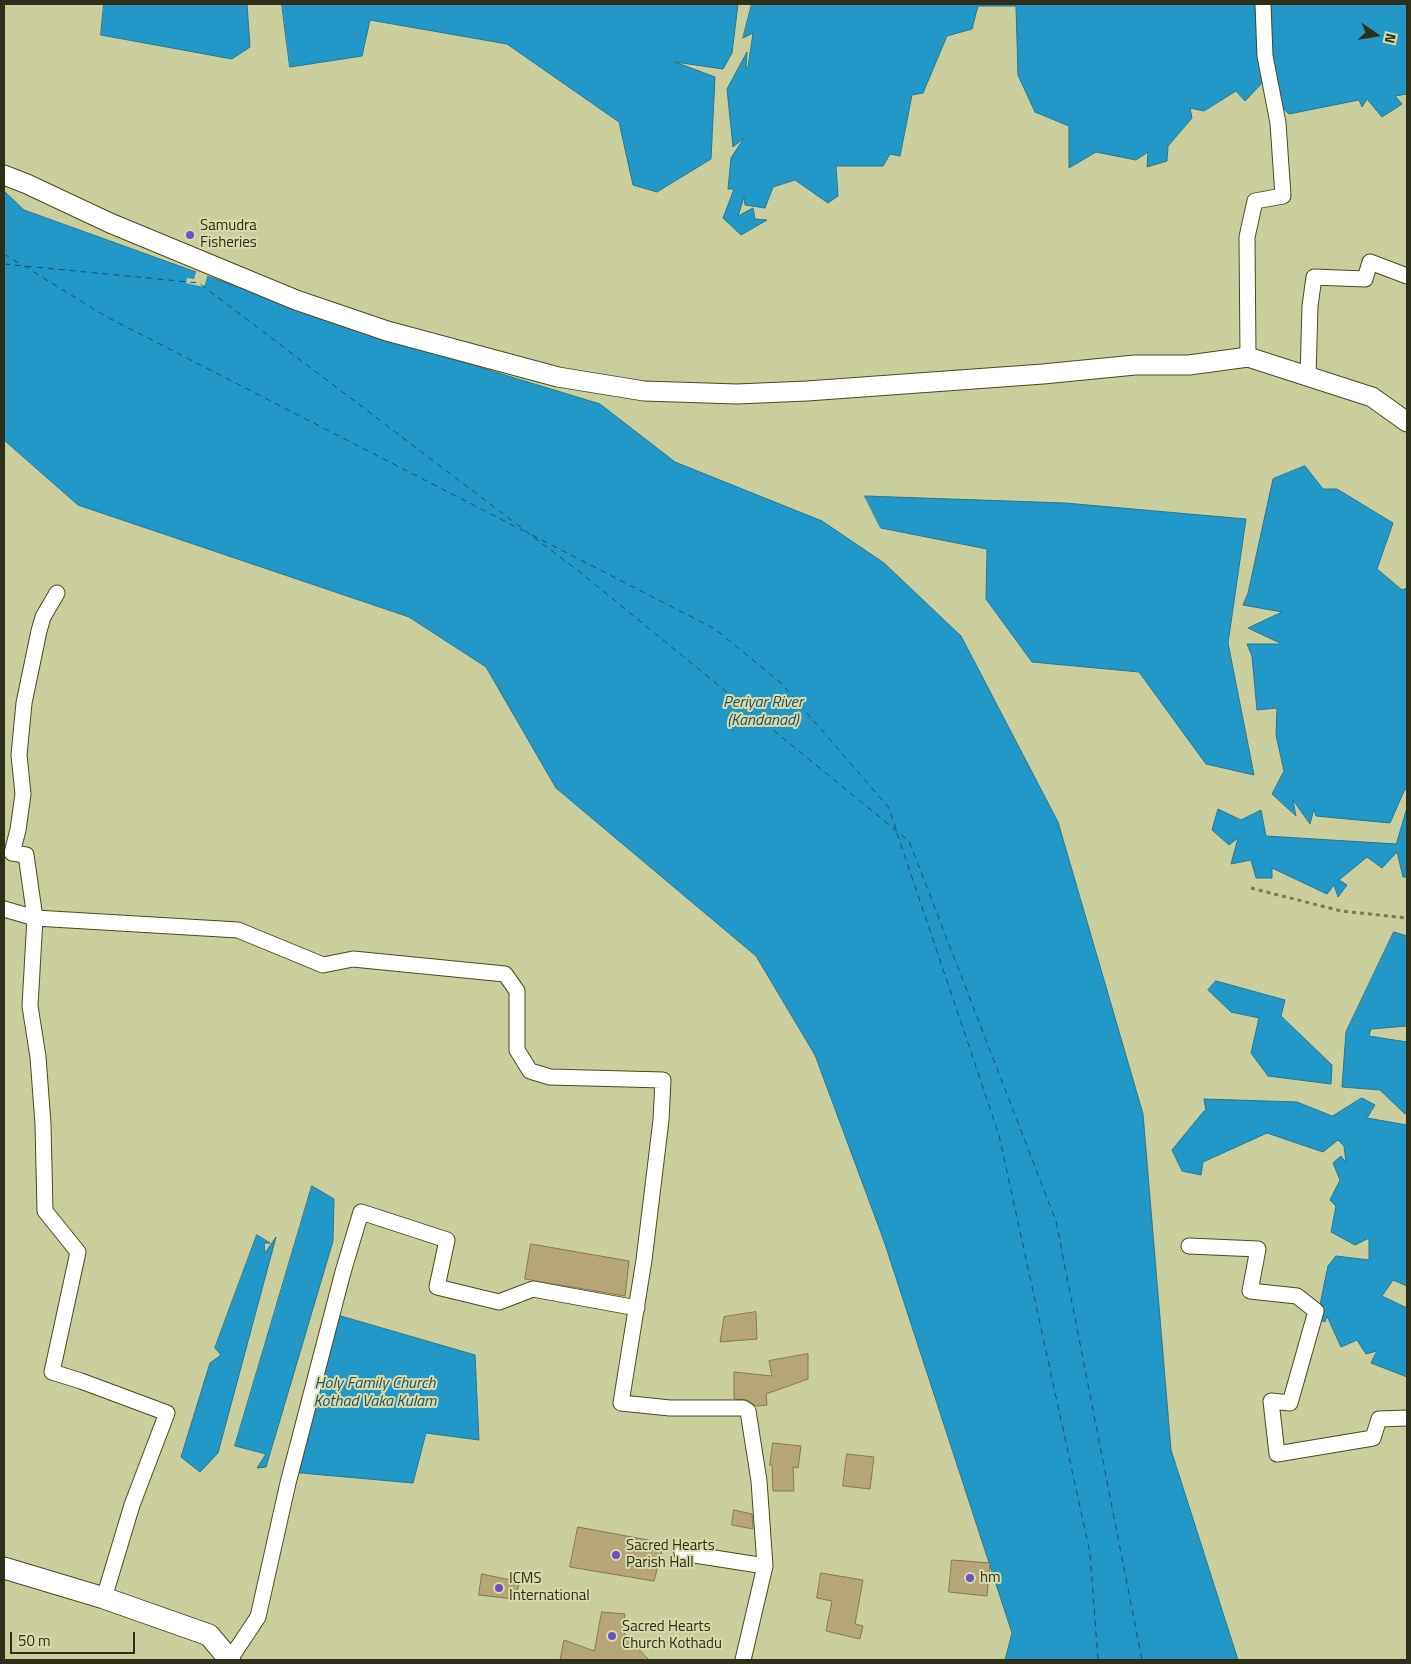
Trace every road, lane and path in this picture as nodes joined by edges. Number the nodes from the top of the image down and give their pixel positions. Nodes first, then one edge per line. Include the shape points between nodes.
1 (1263, 4) edge
2 (4, 175) edge
3 (1407, 276) edge
4 (1248, 358) junction
5 (1308, 377) junction
6 (1407, 422) edge
7 (57, 592) dead end
8 (1251, 888) dead end
9 (4, 909) edge
10 (36, 918) junction
11 (1407, 918) edge
12 (1189, 1246) dead end
13 (637, 1308) junction
14 (1407, 1418) edge
15 (682, 1553) dead end
16 (766, 1566) junction
17 (4, 1568) edge
18 (104, 1598) junction
19 (230, 1660) edge
20 (743, 1660) edge

1 - 4 street via 1265,56 1278,124 1283,196 1256,201 1247,237
2 - 4 street via 296,300 387,331 558,377 644,391 737,394 807,391 1135,365 1188,365
3 - 5 street via 1370,262 1365,279 1314,277
4 - 5 street
5 - 6 street via 1372,397
7 - 10 street via 39,631 24,703 19,755 23,794 12,853 26,855
8 - 11 path via 1341,911
9 - 10 street
10 - 13 street via 238,930 323,965 353,959 505,974 517,991 517,1050 530,1071 550,1077 663,1080 661,1120
10 - 18 street via 30,1006 42,1105 45,1211 78,1252 52,1372 167,1413 132,1505
12 - 14 street via 1258,1249 1250,1291 1298,1296 1316,1311 1290,1403 1272,1401 1277,1454 1373,1438 1379,1419
13 - 16 street via 621,1403 670,1408 743,1408 748,1411 759,1481
13 - 19 street via 533,1289 498,1302 437,1287 447,1240 361,1212 288,1483 258,1616
15 - 16 street
16 - 20 street
17 - 18 main road
18 - 19 main road via 209,1635

